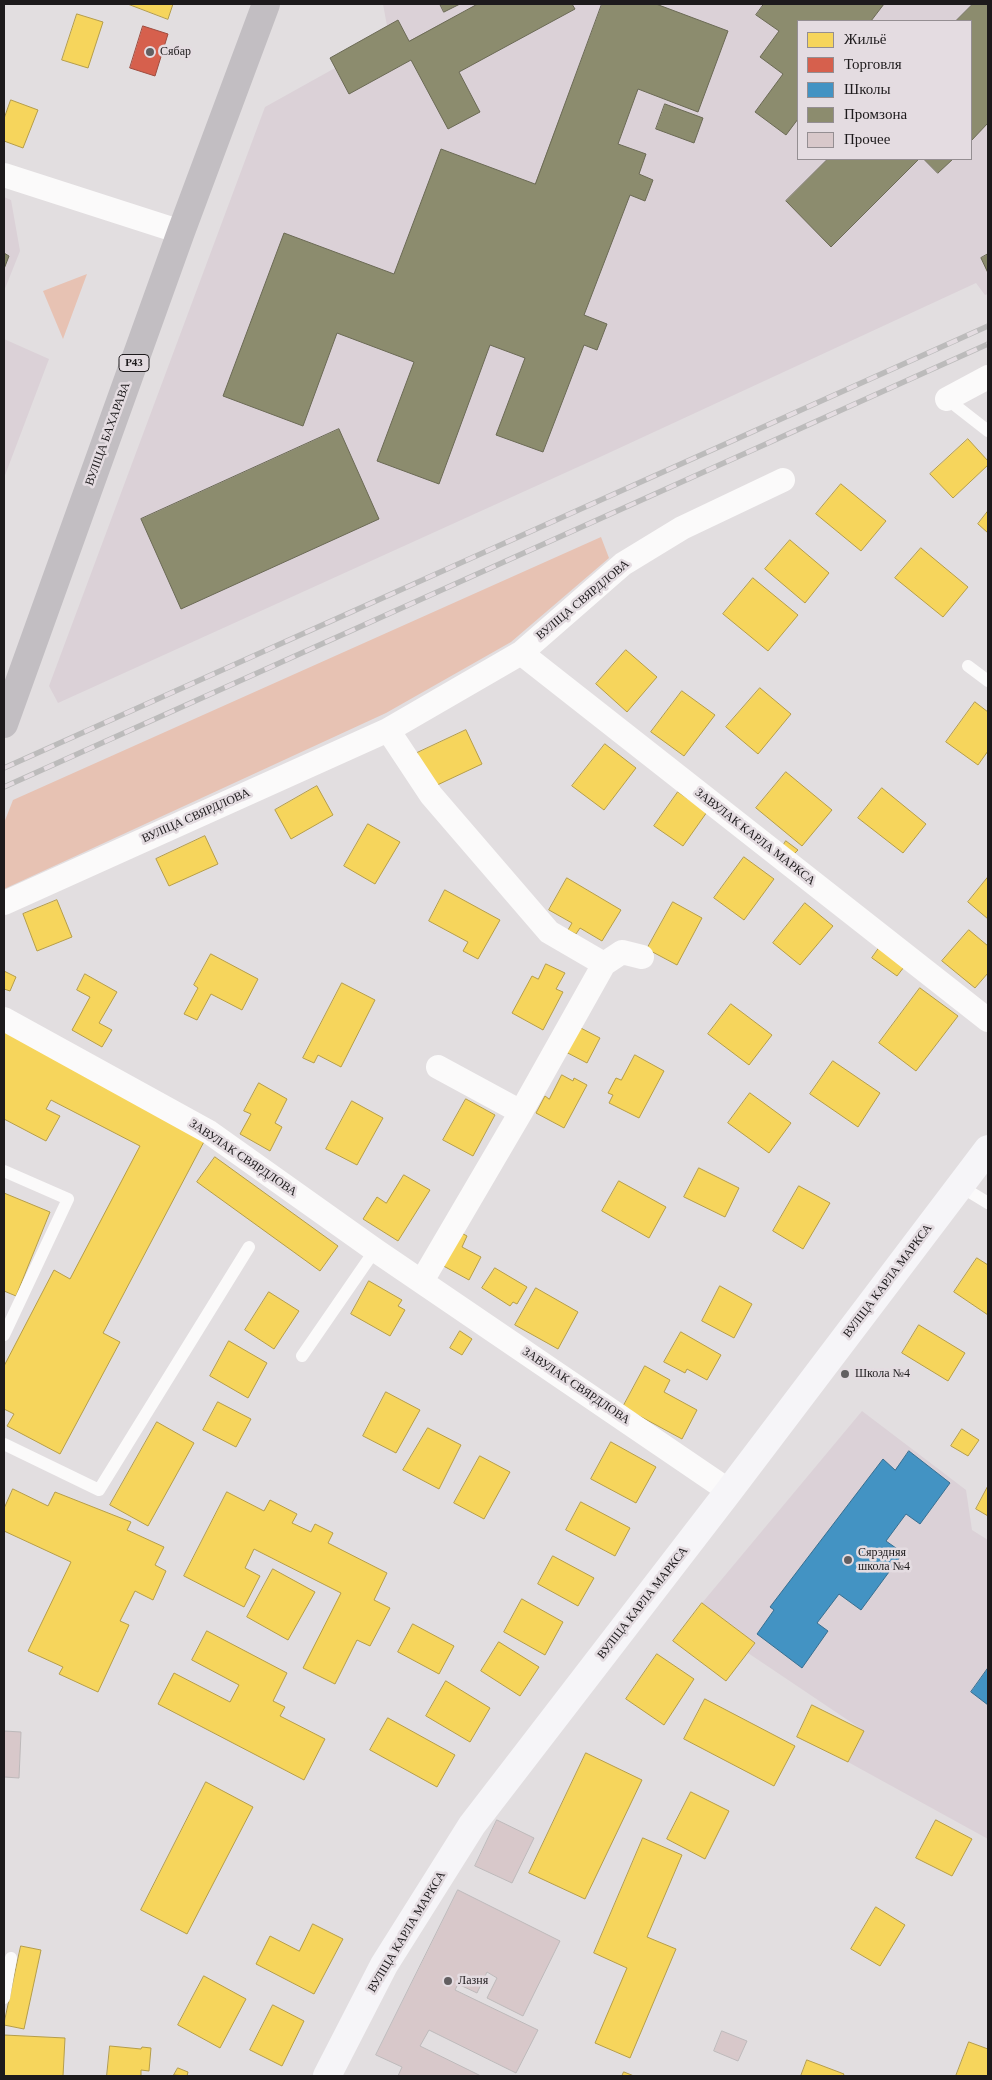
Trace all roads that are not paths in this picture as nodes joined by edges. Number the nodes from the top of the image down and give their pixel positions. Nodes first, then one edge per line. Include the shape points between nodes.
1 (266, 4) edge
2 (4, 175) edge
3 (181, 232) junction
4 (988, 378) edge
5 (947, 399) joint
6 (988, 431) edge
7 (784, 480) dead end
8 (521, 653) junction
9 (968, 666) dead end
10 (988, 681) edge
11 (4, 724) edge
12 (388, 730) junction
13 (4, 903) edge
14 (642, 957) dead end
15 (604, 964) junction
16 (4, 1019) edge
17 (988, 1020) edge
18 (438, 1067) dead end
19 (521, 1112) junction
20 (988, 1150) edge
21 (4, 1170) edge
22 (960, 1186) junction
23 (988, 1203) edge
24 (249, 1247) dead end
25 (375, 1250) junction
26 (422, 1281) junction
27 (4, 1335) edge
28 (302, 1356) dead end
29 (4, 1444) edge
30 (730, 1491) junction
31 (11, 1958) dead end
32 (4, 1998) edge
33 (327, 2076) edge

1 - 3 main road, ВУЛІЦА БАХАРАВА / Р43
2 - 3 street
3 - 11 main road, ВУЛІЦА БАХАРАВА / Р43
4 - 5 street
5 - 6 lane
7 - 8 street, ВУЛІЦА СВЯРДЛОВА via 682,528 623,564
8 - 12 street, ВУЛІЦА СВЯРДЛОВА
8 - 17 street, ЗАВУЛАК КАРЛА МАРКСА
9 - 10 lane
12 - 13 street, ВУЛІЦА СВЯРДЛОВА
12 - 15 street via 431,795 549,932
14 - 15 street via 622,952
15 - 19 street
16 - 25 street, ЗАВУЛАК СВЯРДЛОВА via 209,1132
18 - 19 street
19 - 26 street
20 - 22 main road, ВУЛІЦА КАРЛА МАРКСА
21 - 27 lane via 68,1200
22 - 23 lane
22 - 30 main road, ВУЛІЦА КАРЛА МАРКСА
24 - 29 lane via 99,1490
25 - 26 street, ЗАВУЛАК СВЯРДЛОВА
25 - 28 lane
26 - 30 street, ЗАВУЛАК СВЯРДЛОВА
30 - 33 main road, ВУЛІЦА КАРЛА МАРКСА via 472,1825 384,1965
31 - 32 lane

